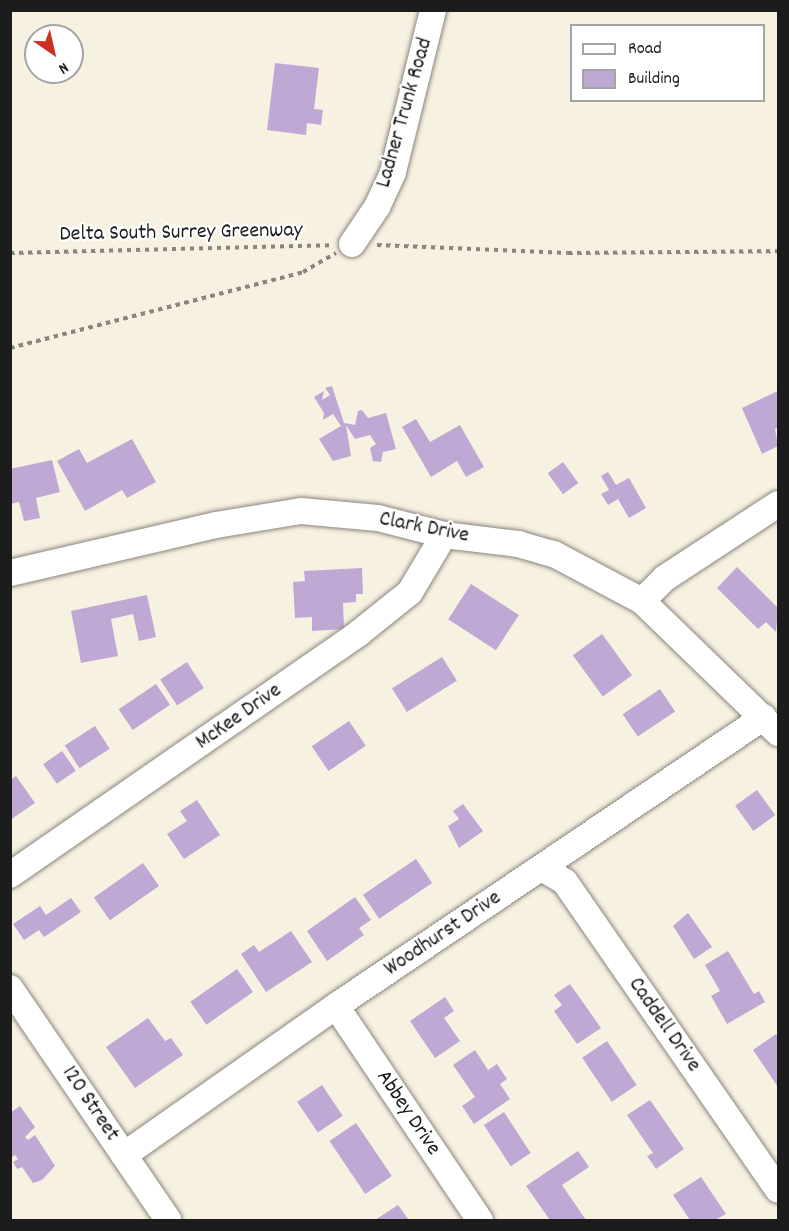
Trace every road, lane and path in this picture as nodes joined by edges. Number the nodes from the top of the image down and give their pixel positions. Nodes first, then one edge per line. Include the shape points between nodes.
1 (433, 10) edge
2 (352, 244) junction
3 (778, 251) edge
4 (10, 253) edge
5 (10, 348) edge
6 (778, 504) edge
7 (444, 535) junction
8 (10, 573) edge
9 (642, 601) junction
10 (771, 725) edge
11 (542, 868) junction
12 (10, 875) edge
13 (15, 1004) edge
14 (336, 1006) junction
15 (124, 1155) junction
16 (778, 1190) edge
17 (168, 1221) edge
18 (480, 1221) edge

1 - 2 street, Ladner Trunk Road via 393,172 377,207
2 - 3 path, Delta South Surrey Greenway via 568,254
2 - 4 path, Delta South Surrey Greenway
2 - 5 path via 303,272
6 - 9 street via 665,578
7 - 8 street, Clark Drive via 378,518 301,511 216,525
7 - 9 street, Clark Drive via 518,544 554,554
7 - 12 street, McKee Drive via 410,592 359,633
9 - 10 street, Clark Drive
10 - 11 street, Woodhurst Drive
11 - 14 street, Woodhurst Drive
11 - 16 street, Caddell Drive via 565,882
13 - 15 street, 120 Street
14 - 15 street, Woodhurst Drive
14 - 18 street, Abbey Drive
15 - 17 street, 120 Street

